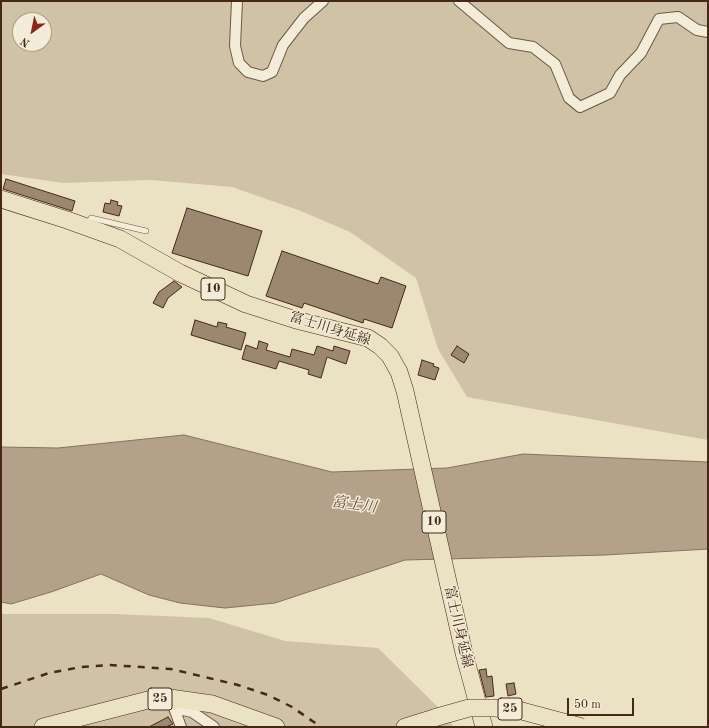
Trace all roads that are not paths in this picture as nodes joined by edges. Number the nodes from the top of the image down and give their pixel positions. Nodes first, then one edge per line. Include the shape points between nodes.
1 (237, 1) edge
2 (323, 1) edge
3 (459, 1) edge
4 (708, 32) edge
5 (1, 199) edge
6 (87, 227) junction
7 (146, 231) dead end
8 (254, 723) edge
9 (43, 727) edge
10 (181, 727) edge
11 (213, 727) edge
12 (276, 727) edge
13 (405, 727) edge
14 (484, 727) edge
15 (582, 727) edge

1 - 2 street via 235,46 239,63 248,72 263,76 272,72 283,45 304,18
3 - 4 street via 509,43 533,47 555,64 569,98 580,107 610,93 620,76 641,53 659,19 678,16 697,30
5 - 6 main road, 富士川身延線 / 10
6 - 7 lane via 91,218
6 - 14 main road, 富士川身延線 / 10 via 120,239 180,273 246,304 368,338 390,356 405,391 464,653
8 - 9 main road, 25 via 212,704 170,698 148,700
8 - 12 main road, 25
10 - 11 street via 174,708 192,712
13 - 15 main road, 25, bridge via 469,708 494,708 518,710

